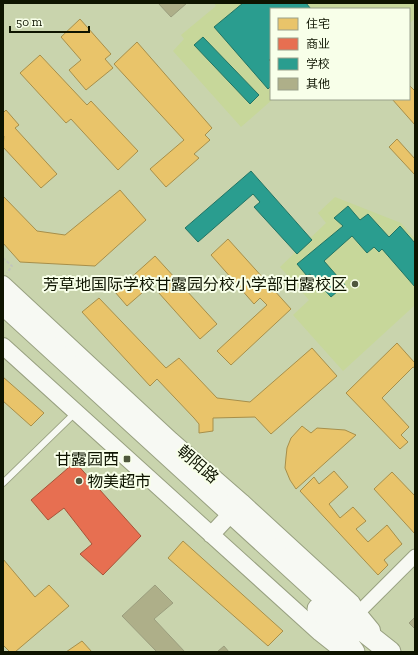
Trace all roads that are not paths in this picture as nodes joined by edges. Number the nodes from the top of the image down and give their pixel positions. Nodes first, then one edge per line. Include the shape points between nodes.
1 (3, 284) edge
2 (3, 304) edge
3 (3, 321) edge
4 (3, 346) edge
5 (76, 412) junction
6 (3, 483) edge
7 (227, 518) junction
8 (415, 556) edge
9 (358, 613) junction
10 (389, 651) edge
11 (344, 652) edge
12 (354, 652) edge

1 - 7 street, 朝阳路 via 171,440
2 - 7 highway, 朝阳路
3 - 7 highway, 朝阳路
4 - 5 street, 朝阳路
5 - 6 lane
5 - 7 street, 朝阳路
7 - 9 street, 朝阳路 via 352,603
7 - 10 highway, 朝阳路
7 - 11 street, 朝阳路 via 320,633
7 - 12 highway, 朝阳路 via 332,622
8 - 9 street
9 - 10 street, 朝阳路

